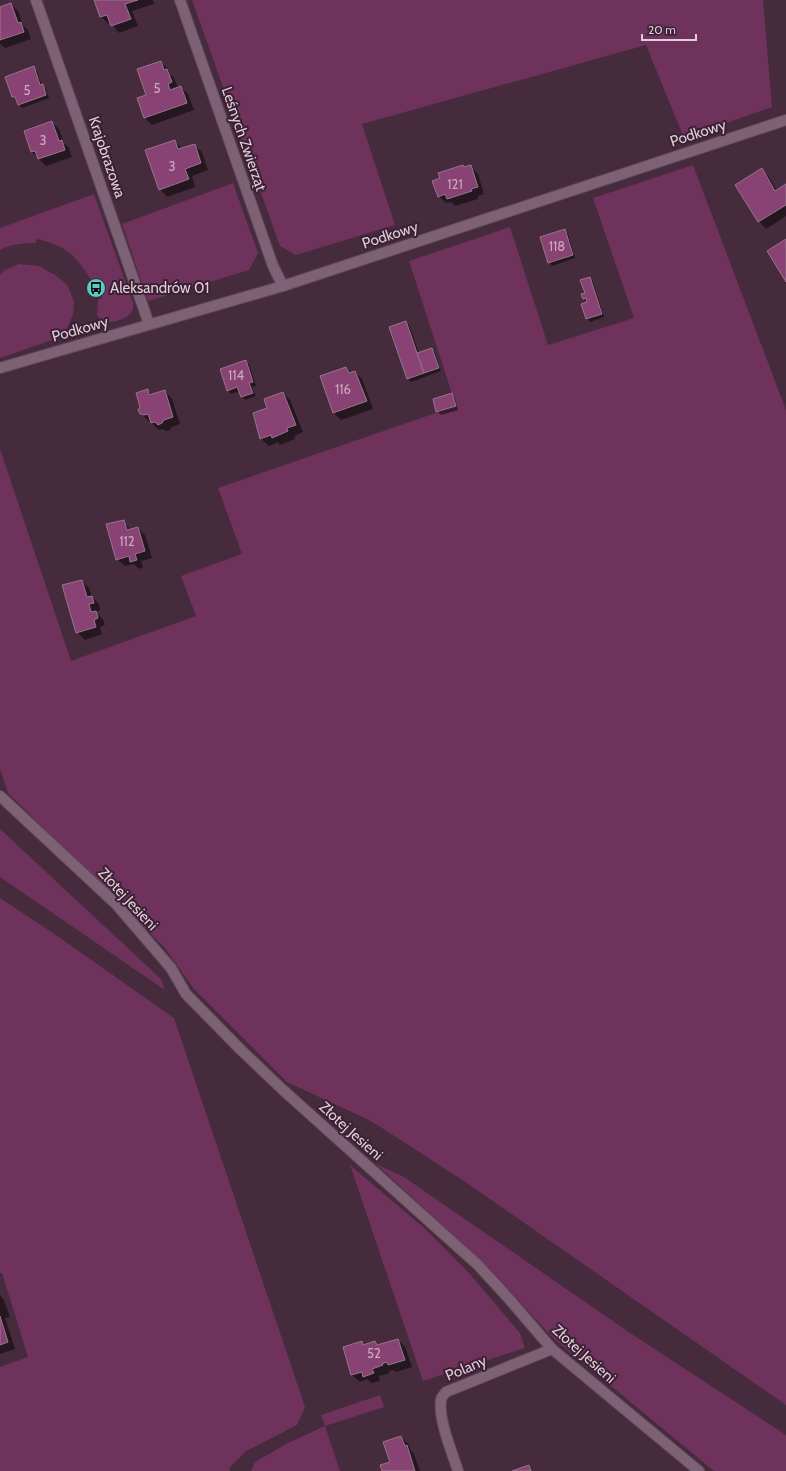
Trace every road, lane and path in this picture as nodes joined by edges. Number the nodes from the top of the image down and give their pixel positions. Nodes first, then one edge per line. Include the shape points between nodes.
1 (36, 0) edge
2 (180, 0) edge
3 (786, 120) edge
4 (283, 286) junction
5 (149, 324) junction
6 (0, 368) edge
7 (0, 796) edge
8 (552, 1349) junction
9 (458, 1471) edge
10 (699, 1471) edge

1 - 5 street, Krajobrazowa
2 - 4 street, Leśnych Zwierząt via 273,266
3 - 4 street, Podkowy
4 - 5 street, Podkowy
5 - 6 street, Podkowy
7 - 8 street, Złotej Jesieni via 116,904 171,968 186,994 241,1050 478,1265
8 - 9 street, Polany via 446,1392 441,1398 446,1434
8 - 10 street, Złotej Jesieni

